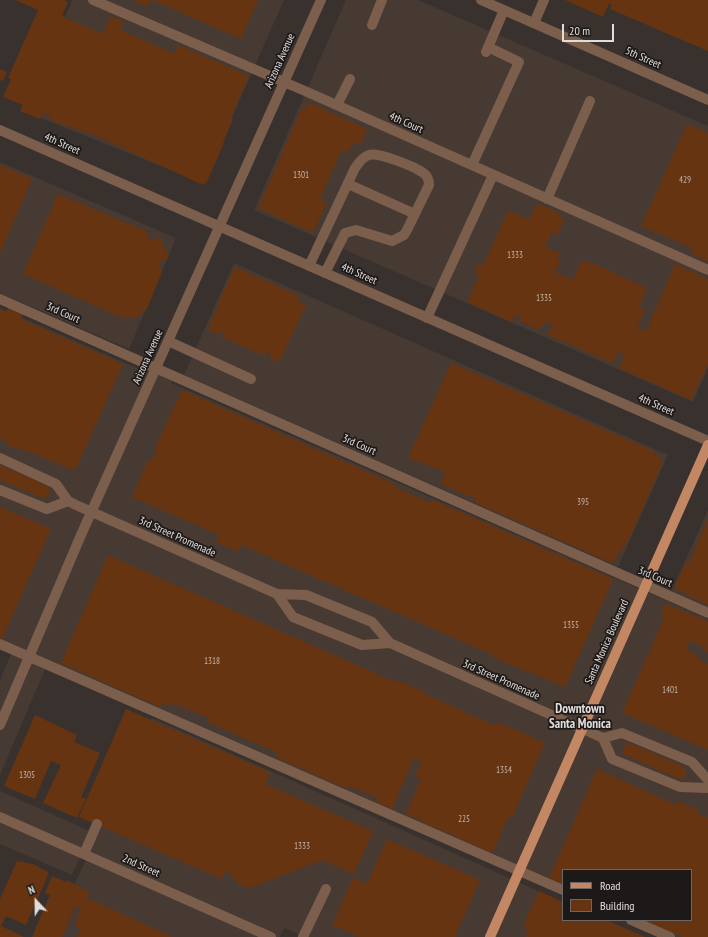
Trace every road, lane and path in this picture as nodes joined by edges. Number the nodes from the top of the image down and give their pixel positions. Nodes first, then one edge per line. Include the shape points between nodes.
1 (93, 0) edge
2 (321, 0) edge
3 (382, 0) edge
4 (481, 0) edge
5 (544, 0) edge
6 (504, 10) junction
7 (534, 23) junction
8 (372, 25) dead end
9 (350, 79) dead end
10 (284, 82) junction
11 (590, 100) dead end
12 (708, 100) edge
13 (337, 105) junction
14 (0, 130) edge
15 (472, 165) junction
16 (493, 175) junction
17 (348, 184) junction
18 (547, 198) junction
19 (415, 214) junction
20 (218, 226) junction
21 (309, 266) junction
22 (708, 270) edge
23 (325, 273) junction
24 (0, 299) edge
25 (427, 318) junction
26 (168, 341) junction
27 (156, 367) junction
28 (251, 379) dead end
29 (708, 441) edge
30 (708, 444) edge
31 (0, 458) edge
32 (0, 490) edge
33 (68, 501) junction
34 (92, 512) junction
35 (645, 586) junction
36 (277, 594) junction
37 (708, 613) edge
38 (390, 642) junction
39 (0, 644) edge
40 (29, 657) junction
41 (0, 725) edge
42 (582, 729) junction
43 (603, 738) junction
44 (708, 780) edge
45 (708, 788) edge
46 (0, 817) edge
47 (97, 824) dead end
48 (84, 854) junction
49 (520, 870) junction
50 (326, 889) dead end
51 (562, 890) edge
52 (634, 921) edge
53 (272, 937) edge
54 (303, 937) edge
55 (490, 937) edge
56 (670, 937) edge

1 - 10 street, 4th Court
2 - 10 street, Arizona Avenue
3 - 8 street
4 - 6 street, 5th Street
5 - 7 street
6 - 7 street, 5th Street
6 - 15 street via 487,50 519,62
7 - 12 street, 5th Street
9 - 13 street
10 - 13 street, 4th Court
10 - 20 street, Arizona Avenue
11 - 18 street
13 - 15 street, 4th Court
14 - 20 street, 4th Street
15 - 16 street, 4th Court
16 - 18 street, 4th Court
16 - 25 street
17 - 19 street
17 - 19 street via 360,161 369,155 380,154 423,172 429,180 429,185
17 - 21 street
18 - 22 street, 4th Court
19 - 23 street via 404,235 392,241 356,230 345,233
20 - 21 street, 4th Street
20 - 26 street, Arizona Avenue
21 - 23 street, 4th Street
23 - 25 street, 4th Street
24 - 27 street, 3rd Court
25 - 29 street, 4th Street
26 - 27 street, Arizona Avenue
26 - 28 street
27 - 34 street, Arizona Avenue
27 - 35 street, 3rd Court
30 - 35 main road, Santa Monica Boulevard
31 - 33 street via 56,484
32 - 33 street via 47,509
33 - 34 street, 3rd Street Promenade
34 - 36 street, 3rd Street Promenade
34 - 40 street, Arizona Avenue
35 - 37 street, 3rd Court
35 - 42 main road, Santa Monica Boulevard
36 - 38 street, 3rd Street Promenade via 306,595 372,622
36 - 38 street, 3rd Street Promenade via 294,617 362,645
38 - 42 street, 3rd Street Promenade
39 - 40 street
40 - 41 street, Arizona Avenue
40 - 49 street
42 - 43 street, 3rd Street Promenade
42 - 49 main road, Santa Monica Boulevard
43 - 44 street via 622,733 692,762
43 - 45 street via 612,759 680,787
46 - 48 street, 2nd Street
47 - 48 street
48 - 53 street, 2nd Street
49 - 51 street
49 - 55 main road, Santa Monica Boulevard
50 - 54 street
52 - 56 street

